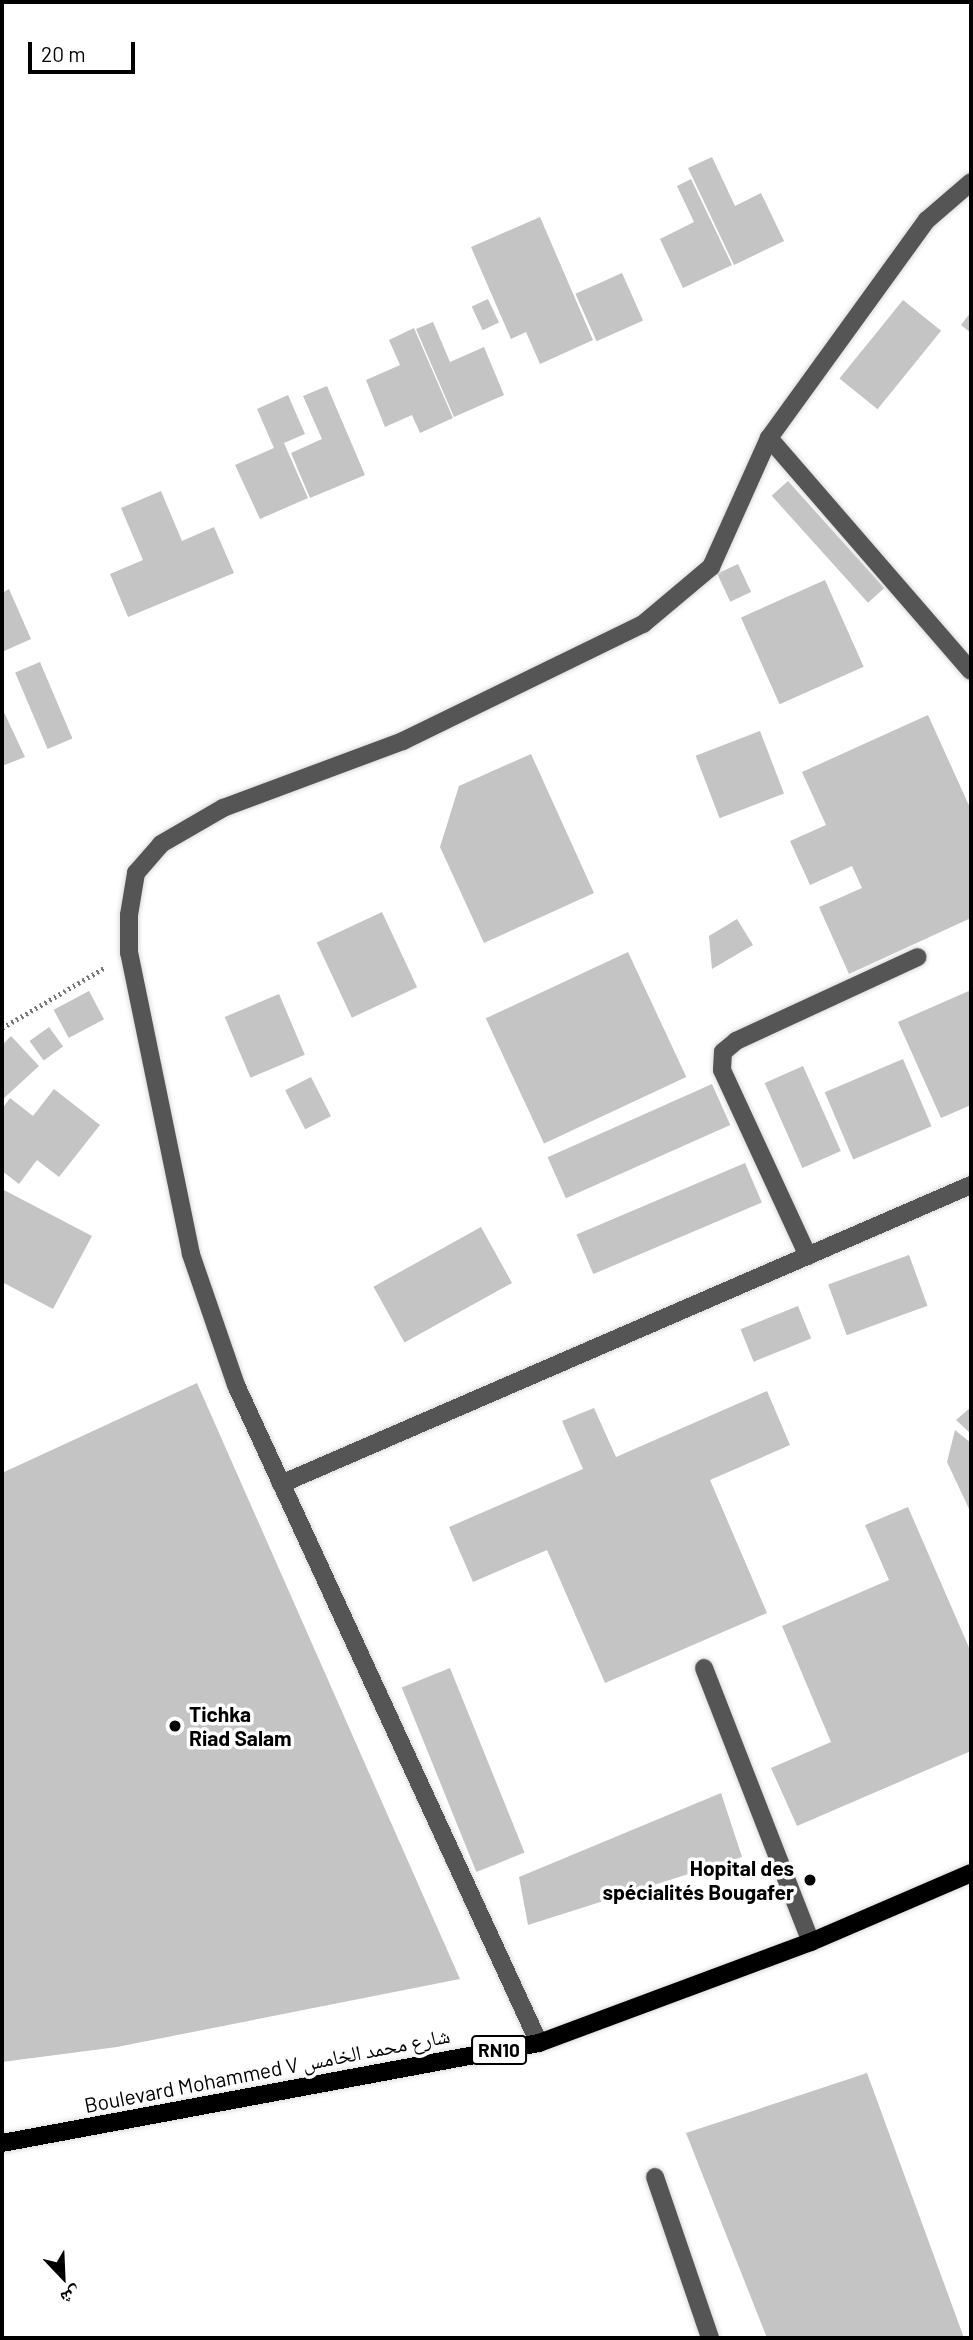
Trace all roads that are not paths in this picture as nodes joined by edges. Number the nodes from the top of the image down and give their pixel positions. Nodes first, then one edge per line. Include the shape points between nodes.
1 (971, 181) edge
2 (769, 438) junction
3 (971, 671) edge
4 (918, 957) dead end
5 (971, 1185) edge
6 (808, 1255) junction
7 (281, 1484) junction
8 (704, 1668) dead end
9 (971, 1873) edge
10 (811, 1942) junction
11 (539, 2043) junction
12 (2, 2143) edge
13 (655, 2177) dead end
14 (710, 2338) edge

1 - 2 street via 927,220
2 - 3 street
2 - 7 street via 711,567 643,624 452,719 223,808 161,844 136,873 129,915 130,953 191,1254 236,1385
4 - 6 street via 736,1041 723,1052 722,1070
5 - 6 street
6 - 7 street
7 - 11 street
8 - 10 street
9 - 10 main road, Boulevard Mohammed V شارع محمد الخامس / RN10
10 - 11 main road, Boulevard Mohammed V شارع محمد الخامس / RN10
11 - 12 main road, Boulevard Mohammed V شارع محمد الخامس / RN10
13 - 14 street

